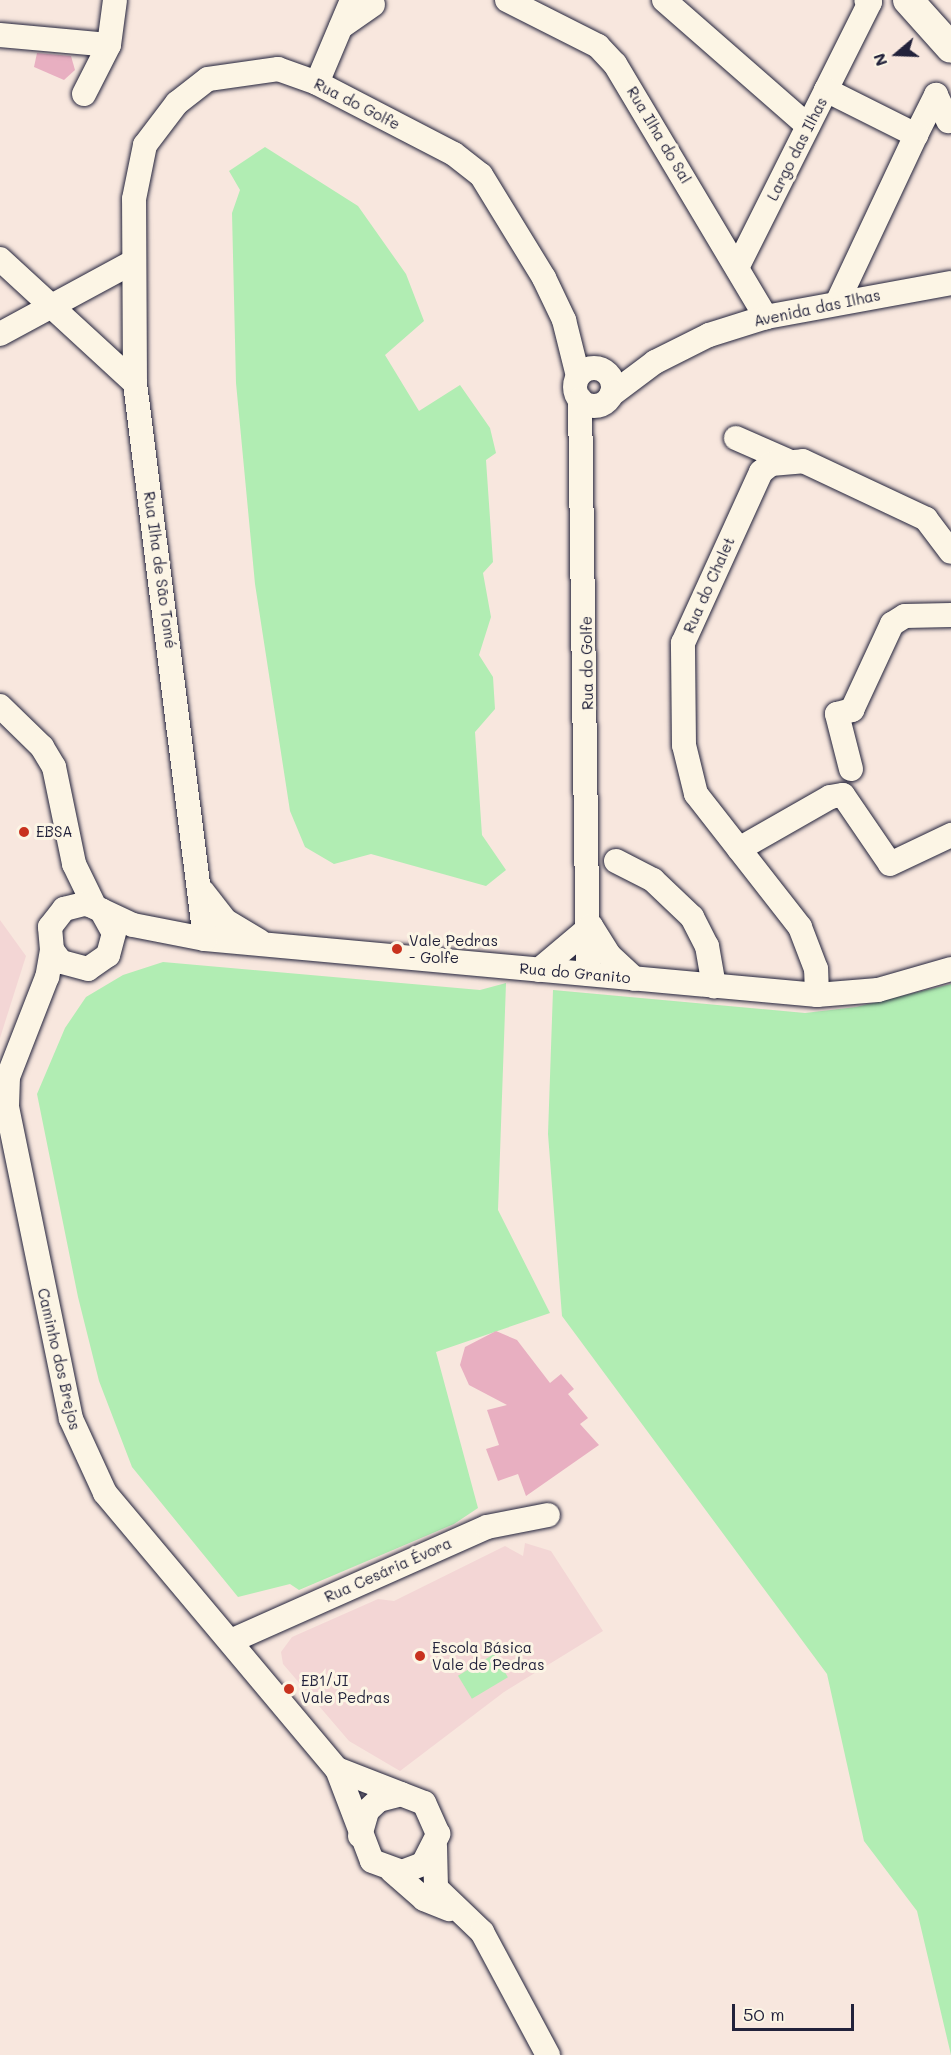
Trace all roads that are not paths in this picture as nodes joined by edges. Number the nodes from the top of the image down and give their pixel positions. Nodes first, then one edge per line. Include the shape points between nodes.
1 (116, 0) edge
2 (507, 0) edge
3 (664, 0) edge
4 (866, 0) edge
5 (908, 0) edge
6 (367, 1) edge
7 (0, 35) edge
8 (109, 45) junction
9 (951, 48) edge
10 (317, 83) junction
11 (826, 90) junction
12 (84, 94) dead end
13 (948, 121) dead end
14 (808, 126) junction
15 (916, 135) junction
16 (0, 259) edge
17 (133, 262) junction
18 (738, 266) junction
19 (951, 283) edge
20 (837, 303) junction
21 (52, 306) junction
22 (766, 316) junction
23 (0, 334) edge
24 (135, 383) junction
25 (594, 385) junction
26 (736, 438) dead end
27 (786, 460) junction
28 (951, 552) edge
29 (951, 615) edge
30 (0, 706) edge
31 (850, 769) dead end
32 (951, 835) edge
33 (739, 849) junction
34 (616, 861) dead end
35 (74, 864) junction
36 (202, 892) junction
37 (64, 909) junction
38 (98, 909) junction
39 (591, 926) junction
40 (162, 933) junction
41 (205, 939) junction
42 (266, 945) junction
43 (52, 950) junction
44 (108, 955) junction
45 (88, 969) junction
46 (951, 969) edge
47 (539, 970) junction
48 (588, 974) junction
49 (636, 978) junction
50 (714, 986) junction
51 (817, 995) junction
52 (24, 1030) junction
53 (548, 1515) dead end
54 (233, 1640) junction
55 (338, 1769) junction
56 (401, 1794) junction
57 (360, 1836) junction
58 (435, 1846) junction
59 (392, 1871) junction
60 (427, 1890) junction
61 (548, 2055) edge

1 - 8 street
2 - 18 street, Rua Ilha do Sal via 598,45 615,64
3 - 14 street
4 - 11 street via 870,2
5 - 9 main road
6 - 10 street via 341,27
7 - 8 street
8 - 12 street
10 - 17 street, Rua do Golfe via 278,69 246,71 208,79 177,103 145,145 134,200
10 - 25 street, Rua do Golfe via 454,154 481,175 564,320
11 - 14 street, Largo das Ilhas
11 - 15 street, Largo das Ilhas
13 - 15 street via 936,95
14 - 18 street, Largo das Ilhas
15 - 20 street
16 - 21 street
17 - 21 street
17 - 24 street, Rua do Golfe
18 - 22 street, Rua Ilha do Sal
19 - 20 street, Avenida das Ilhas
20 - 22 street, Avenida das Ilhas
21 - 23 street
21 - 24 street
22 - 25 street, Avenida das Ilhas via 709,335 655,362
24 - 36 street, Rua Ilha de São Tomé
25 - 39 street, Rua do Golfe via 585,484
26 - 27 street
27 - 28 street via 803,461 926,519
27 - 33 street, Rua do Chalet via 760,472 683,643 688,772 696,794
29 - 31 street via 905,616 892,624 852,710 837,714
30 - 35 street via 42,747 54,767
32 - 33 street via 890,864 843,795 830,797
33 - 51 street, Rua do Chalet via 800,927 816,969
34 - 50 street via 652,880 692,917 708,946
35 - 37 street
35 - 38 street
36 - 40 street via 195,914
36 - 41 street, Rua Ilha de São Tomé
36 - 42 street via 226,921
37 - 38 street
37 - 43 street via 50,927
38 - 40 street, Rua do Granito
38 - 44 street via 114,933
39 - 47 street
39 - 48 street, Rua do Golfe
39 - 49 street via 609,955
40 - 41 street, Rua do Granito
40 - 44 street
41 - 42 street, Rua do Granito
42 - 47 street, Rua do Granito
43 - 45 street via 70,967
43 - 52 street, Caminho dos Brejos via 47,977
44 - 45 street
45 - 52 street, Caminho dos Brejos via 70,974
46 - 51 street, Rua do Granito via 878,990
47 - 48 street, Rua do Granito
48 - 49 street, Rua do Granito
49 - 50 street, Rua do Granito
50 - 51 street, Rua do Granito
52 - 54 street, Caminho dos Brejos via 8,1077 11,1143 72,1419 105,1493
53 - 54 street, Rua Cesária Évora via 487,1527
54 - 55 street, Caminho dos Brejos
55 - 56 street
55 - 57 street
56 - 57 street via 379,1800 367,1811
56 - 58 street via 415,1798 432,1814
57 - 59 street via 372,1861
58 - 59 street via 423,1864
58 - 60 street
59 - 60 street
60 - 61 street via 467,1915 482,1932

